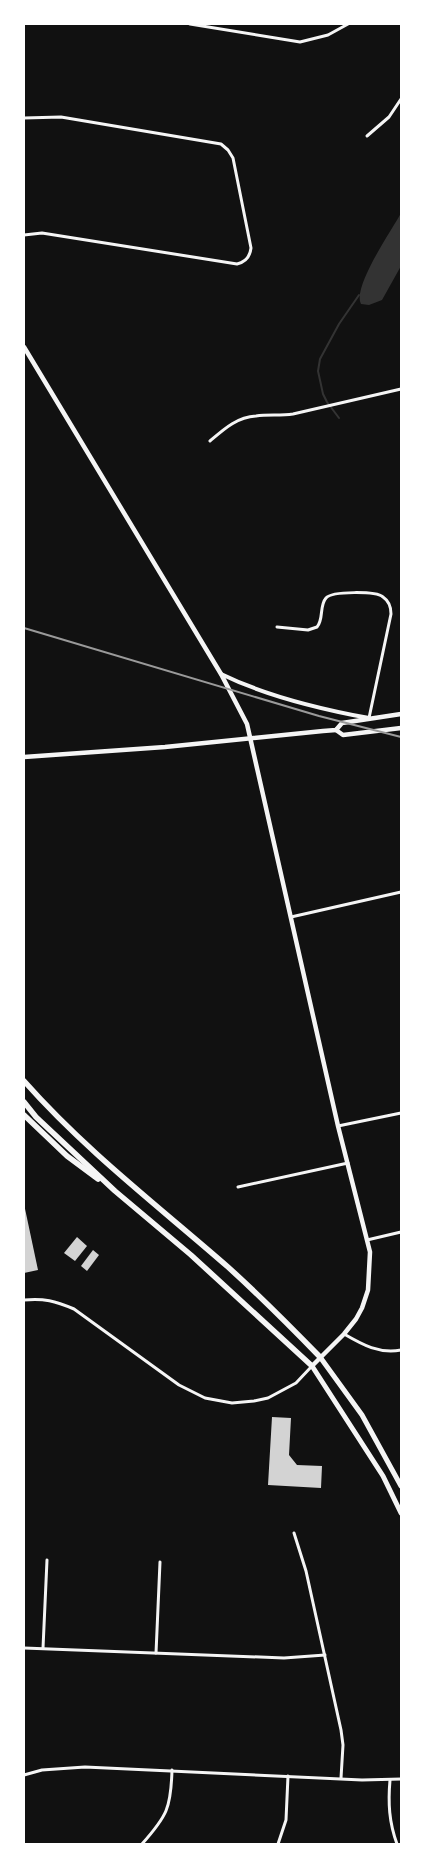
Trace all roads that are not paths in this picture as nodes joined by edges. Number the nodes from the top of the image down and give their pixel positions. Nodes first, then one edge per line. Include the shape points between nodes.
1 (190, 24) edge
2 (348, 24) edge
3 (401, 99) edge
4 (24, 118) edge
5 (367, 136) dead end
6 (24, 234) edge
7 (24, 347) edge
8 (401, 389) edge
9 (210, 441) dead end
10 (277, 627) dead end
11 (221, 674) junction
12 (401, 714) edge
13 (369, 718) junction
14 (401, 728) edge
15 (336, 730) junction
16 (249, 739) junction
17 (24, 757) edge
18 (401, 892) edge
19 (290, 917) junction
20 (24, 1081) edge
21 (24, 1102) edge
22 (401, 1113) edge
23 (24, 1115) edge
24 (338, 1126) junction
25 (348, 1164) junction
26 (238, 1187) dead end
27 (115, 1192) junction
28 (401, 1232) edge
29 (367, 1240) junction
30 (24, 1300) edge
31 (344, 1334) junction
32 (401, 1350) edge
33 (320, 1357) junction
34 (312, 1366) junction
35 (401, 1486) edge
36 (401, 1514) edge
37 (294, 1533) dead end
38 (47, 1560) dead end
39 (160, 1562) dead end
40 (24, 1648) edge
41 (43, 1648) junction
42 (156, 1653) junction
43 (325, 1655) junction
44 (172, 1770) junction
45 (24, 1774) edge
46 (288, 1776) junction
47 (341, 1778) junction
48 (401, 1779) edge
49 (390, 1780) junction
50 (142, 1844) edge
51 (278, 1844) edge
52 (397, 1844) edge

1 - 2 street via 300,42 328,35
3 - 5 street via 389,117
4 - 6 street via 61,117 221,144 233,158 251,248 245,261 237,264 42,233
7 - 11 main road
8 - 9 street via 292,414 245,418
10 - 13 street via 308,630 317,627 322,619 324,602 337,593 384,597 390,605 391,614
11 - 13 street via 244,685 334,712
11 - 16 main road via 247,724
12 - 13 main road
13 - 15 main road via 342,723
14 - 15 main road via 343,735
15 - 16 main road
16 - 17 main road
16 - 19 main road
18 - 19 street
19 - 24 main road
20 - 33 highway via 99,1158 227,1267
21 - 27 highway
22 - 24 street
23 - 27 highway via 66,1156
24 - 25 main road
25 - 26 street
25 - 29 main road
27 - 34 highway via 191,1255
28 - 29 street
29 - 31 main road via 368,1290 356,1319
30 - 34 street via 55,1301 74,1309 179,1385 205,1398 232,1403 268,1398 296,1383
31 - 32 street via 369,1348
31 - 33 main road
33 - 34 main road
33 - 35 highway via 362,1415
34 - 36 highway via 383,1476
37 - 43 street
38 - 41 street
39 - 42 street
40 - 41 street
41 - 42 street
42 - 43 street via 284,1658
43 - 47 street via 341,1730
44 - 45 street via 85,1767
44 - 46 street
44 - 50 street via 172,1795 166,1813
46 - 47 street
46 - 51 street via 286,1820
47 - 49 street
48 - 49 street
49 - 52 street via 389,1818

